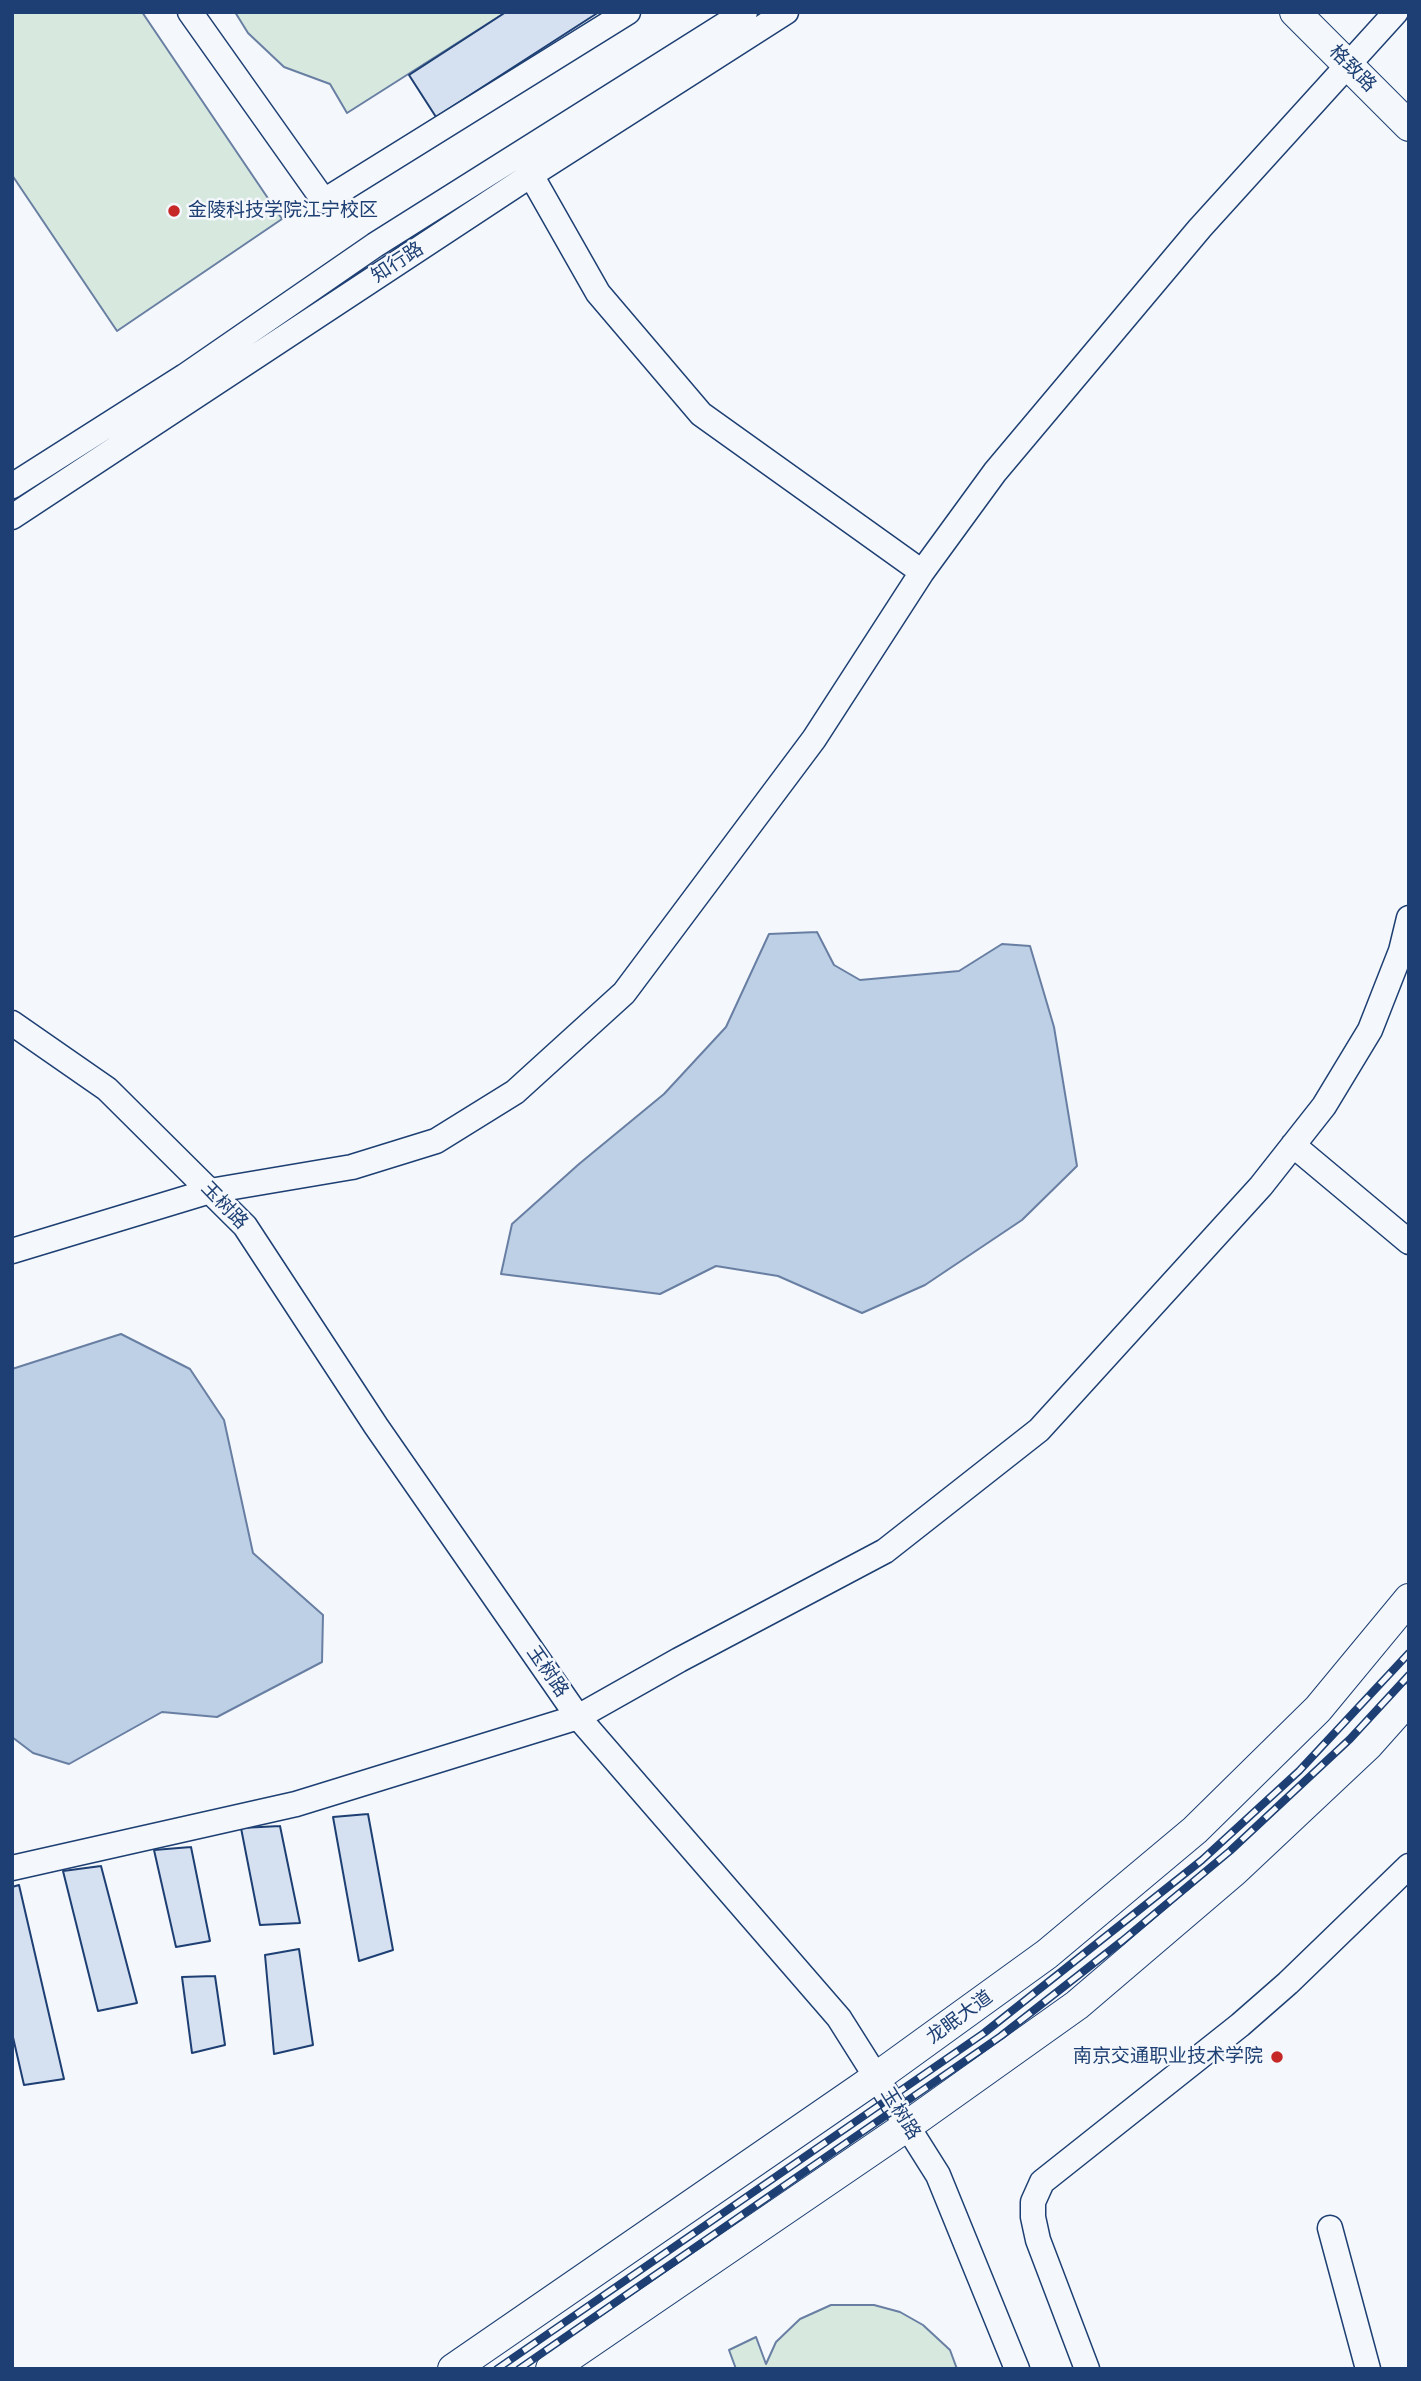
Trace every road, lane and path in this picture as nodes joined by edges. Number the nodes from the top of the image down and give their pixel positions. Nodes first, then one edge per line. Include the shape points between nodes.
1 (190, 12) edge
2 (628, 12) edge
3 (745, 12) edge
4 (786, 12) edge
5 (1296, 12) edge
6 (1396, 12) edge
7 (1348, 65) junction
8 (1409, 126) edge
9 (531, 175) junction
10 (12, 486) edge
11 (12, 517) edge
12 (922, 572) junction
13 (1409, 918) edge
14 (12, 1023) edge
15 (1293, 1145) junction
16 (210, 1191) junction
17 (1409, 1242) edge
18 (12, 1251) edge
19 (1409, 1599) edge
20 (1409, 1699) edge
21 (578, 1717) junction
22 (1409, 1866) edge
23 (12, 1868) edge
24 (877, 2077) junction
25 (907, 2126) junction
26 (1330, 2228) dead end
27 (453, 2369) edge
28 (551, 2369) edge
29 (1017, 2369) edge
30 (1087, 2369) edge
31 (1368, 2369) edge

1 - 2 street via 324,201
3 - 10 street, 知行路 via 375,245 185,376
4 - 9 street, 知行路
5 - 7 main road, 格致路
6 - 7 street
7 - 8 main road, 格致路
7 - 12 street via 1199,228 995,472
9 - 11 street, 知行路
9 - 12 street via 598,293 701,414
12 - 16 street via 814,739 624,993 515,1092 436,1140 352,1167
13 - 15 street via 1370,1030 1324,1105
14 - 16 street, 玉树路 via 107,1089
15 - 17 street
15 - 21 street via 1039,1430 885,1551
16 - 18 street
16 - 21 street, 玉树路 via 245,1226 376,1426
19 - 24 main road, 龙眠大道 via 1318,1709 1195,1830 1048,1954
20 - 25 main road via 1368,1745 1234,1871 1077,2005
21 - 23 street via 296,1804
21 - 24 street, 玉树路 via 839,2018
22 - 30 street via 1240,2025 1042,2182 1033,2202 1038,2240
24 - 25 street, 玉树路
24 - 27 main road, 龙眠大道
25 - 28 main road
25 - 29 street, 玉树路 via 938,2175
26 - 31 street

